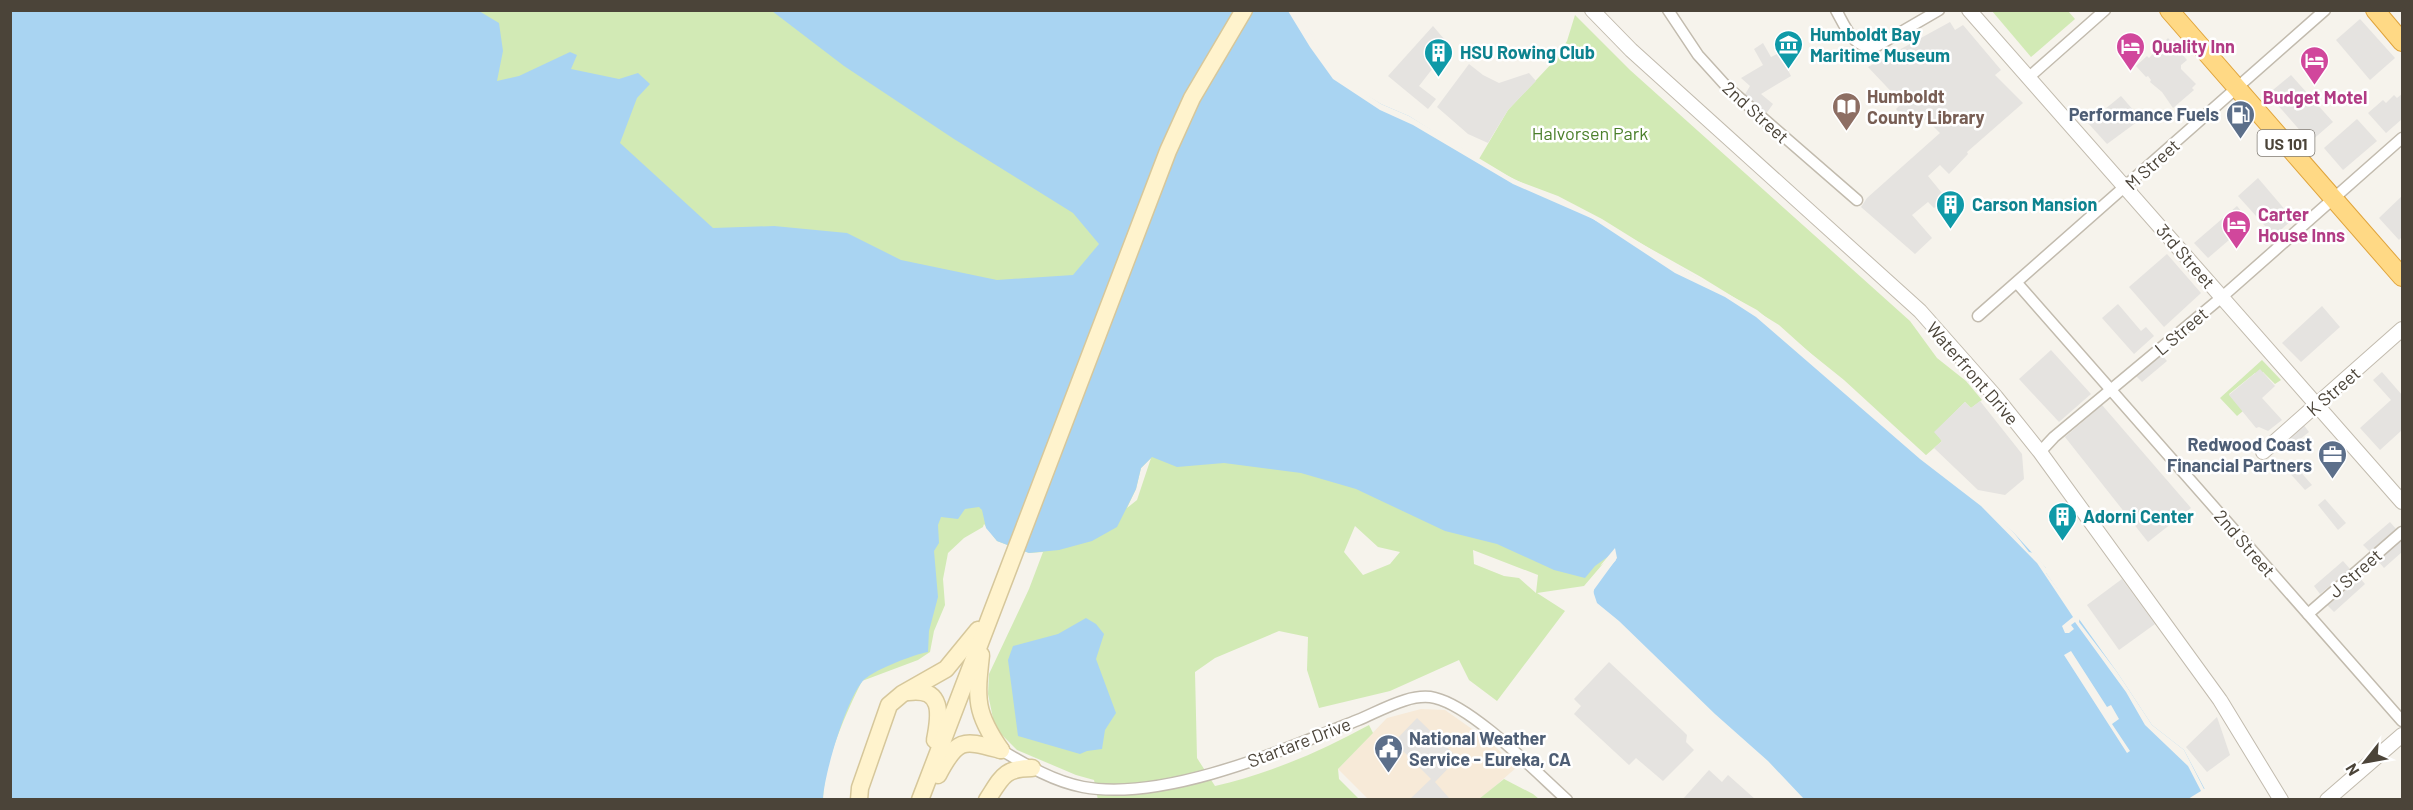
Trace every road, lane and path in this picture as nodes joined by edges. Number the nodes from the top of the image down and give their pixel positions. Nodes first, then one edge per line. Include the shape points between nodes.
1 (1244, 10) edge
2 (1593, 10) edge
3 (1668, 10) edge
4 (1836, 10) edge
5 (1939, 10) edge
6 (1969, 10) edge
7 (2106, 10) edge
8 (2169, 10) edge
9 (2325, 10) edge
10 (2375, 10) edge
11 (2403, 42) edge
12 (2028, 78) junction
13 (2238, 88) junction
14 (2403, 138) edge
15 (2125, 187) junction
16 (2335, 199) junction
17 (1857, 200) dead end
18 (2403, 277) edge
19 (2017, 283) junction
20 (2222, 297) junction
21 (1978, 316) dead end
22 (2403, 330) edge
23 (2109, 390) junction
24 (2317, 405) junction
25 (2040, 452) junction
26 (2263, 452) dead end
27 (2403, 502) edge
28 (2403, 532) edge
29 (991, 612) junction
30 (2308, 614) junction
31 (908, 692) junction
32 (2403, 721) edge
33 (2403, 735) edge
34 (1001, 750) junction
35 (1032, 768) junction
36 (931, 770) junction
37 (859, 800) edge
38 (920, 800) edge
39 (925, 800) edge
40 (987, 800) edge
41 (1567, 800) edge
42 (2281, 800) edge
43 (2327, 800) edge

1 - 29 main road via 1192,98 1167,151
2 - 25 street, Waterfront Drive via 1631,50 1920,311
3 - 17 street, 2nd Street via 1692,48 1727,87
4 - 5 street via 1854,41 1862,46 1877,46
6 - 12 street, 3rd Street
7 - 12 street
8 - 13 highway, US 101
9 - 13 street, M Street
10 - 11 highway
12 - 15 street, 3rd Street
13 - 15 street, M Street
13 - 16 highway, US 101
14 - 16 street, L Street
15 - 19 street, M Street
15 - 20 street, 3rd Street
16 - 18 highway, US 101
16 - 20 street, L Street
19 - 21 street, M Street
19 - 23 street, 2nd Street
20 - 23 street, L Street
20 - 24 street, 3rd Street
22 - 24 street, K Street
23 - 25 street, L Street
23 - 30 street, 2nd Street
24 - 26 street, K Street
24 - 27 street, 3rd Street
25 - 42 street, Waterfront Drive via 2220,700
28 - 30 street, J Street
29 - 31 main road via 953,662 939,675
29 - 34 main road via 977,690 982,722
29 - 36 main road
30 - 32 street, 2nd Street
31 - 36 main road via 929,694 937,705
31 - 37 main road via 886,710
33 - 43 street
34 - 35 street, Startare Drive
34 - 39 main road via 970,742 959,746 949,755
34 - 40 main road
35 - 40 main road via 1009,770
35 - 41 street, Startare Drive via 1085,787 1152,786 1248,762 1399,703 1431,696 1479,722
36 - 38 main road

